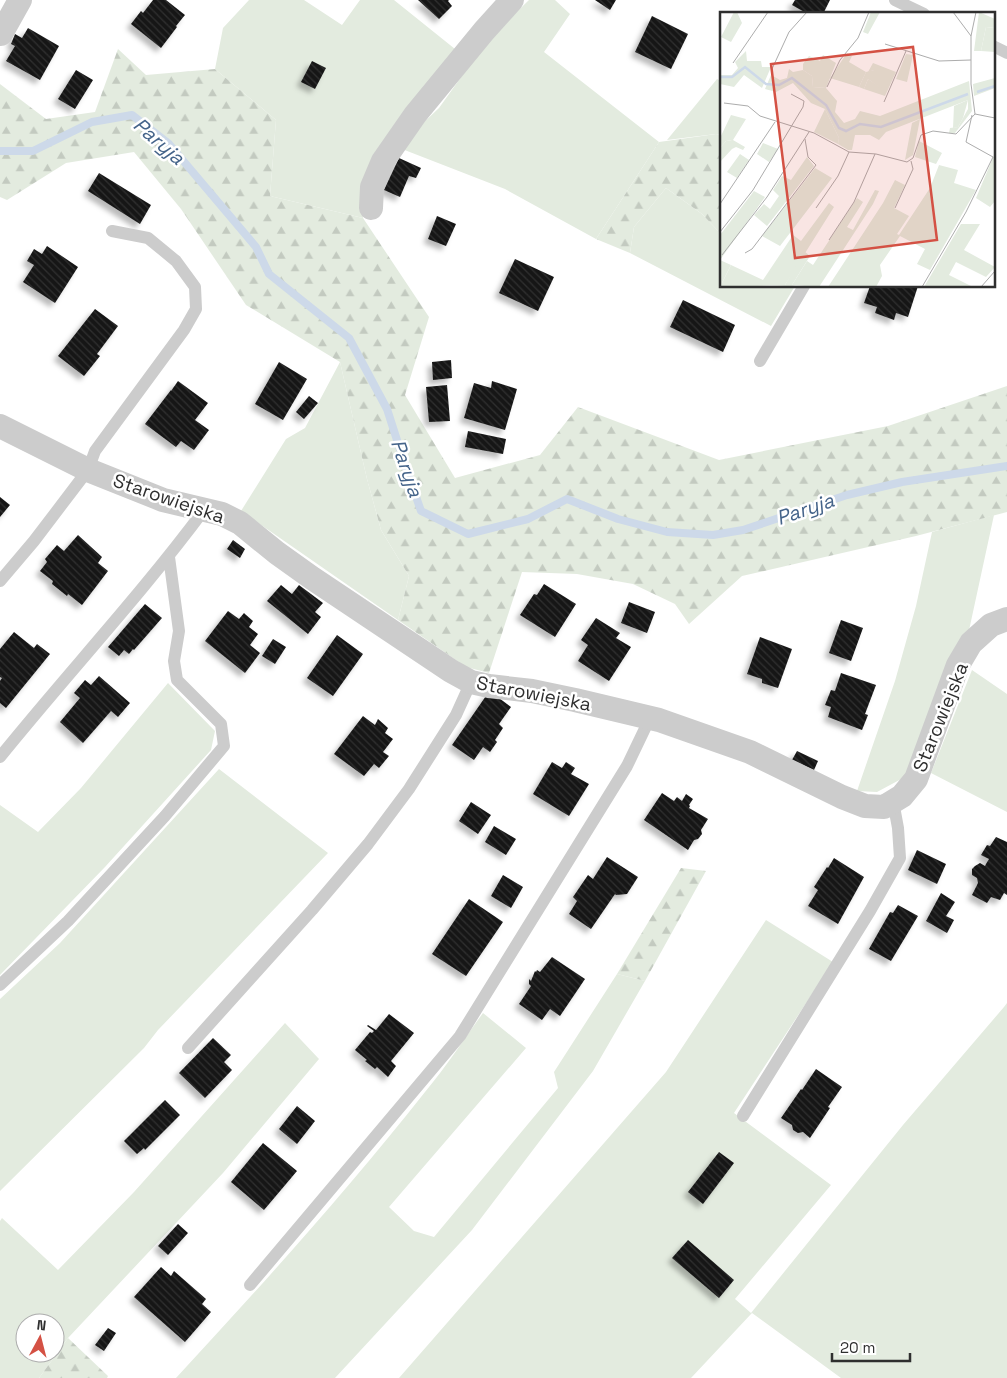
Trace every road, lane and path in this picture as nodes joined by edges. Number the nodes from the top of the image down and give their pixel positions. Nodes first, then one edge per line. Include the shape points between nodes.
1 (20, 0) edge
2 (512, 0) edge
3 (895, 0) edge
4 (920, 12) edge
5 (1, 34) edge
6 (994, 46) edge
7 (1007, 52) edge
8 (371, 208) dead end
9 (112, 231) dead end
10 (803, 288) edge
11 (760, 361) dead end
12 (0, 426) edge
13 (88, 470) junction
14 (204, 510) junction
15 (169, 558) junction
16 (0, 581) edge
17 (1007, 619) edge
18 (470, 682) junction
19 (650, 718) junction
20 (0, 757) edge
21 (893, 801) junction
22 (0, 985) edge
23 (188, 1048) dead end
24 (742, 1116) dead end
25 (250, 1285) dead end

1 - 5 street
2 - 8 street via 415,116 383,161 372,187
3 - 4 lane
6 - 7 lane
9 - 13 lane via 148,238 176,261 195,287 196,309 95,451
10 - 11 lane
12 - 13 street, Starowiejska
13 - 14 street, Starowiejska via 163,500
13 - 16 lane
14 - 15 lane
14 - 18 street, Starowiejska via 240,523 312,578
15 - 20 lane
15 - 22 lane via 179,632 174,661 177,680 221,724 224,746 165,816 68,921
17 - 21 street, Starowiejska via 991,625 972,643 958,665 916,779 902,796
18 - 19 street, Starowiejska via 532,691
18 - 23 lane via 456,716 368,844
19 - 21 street, Starowiejska via 750,752 865,806 884,807
19 - 25 lane via 627,766 460,1036
21 - 24 lane via 900,858

